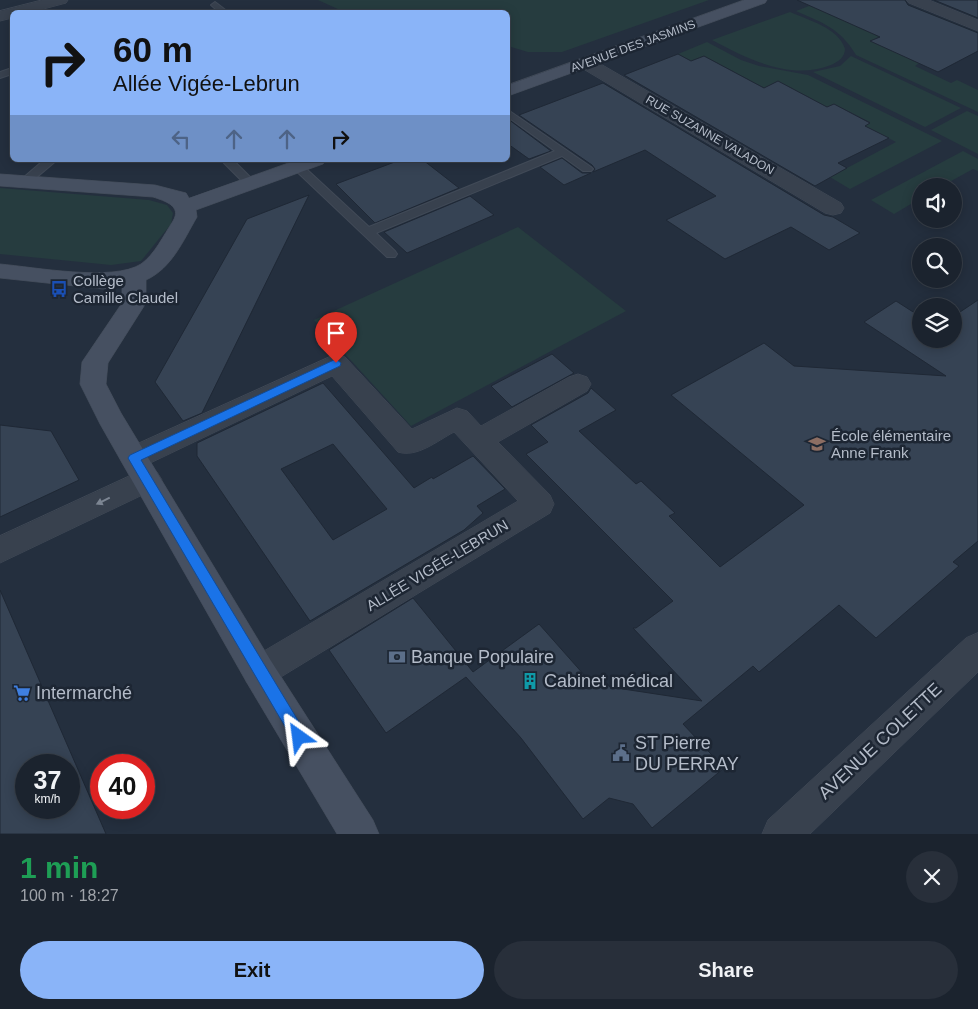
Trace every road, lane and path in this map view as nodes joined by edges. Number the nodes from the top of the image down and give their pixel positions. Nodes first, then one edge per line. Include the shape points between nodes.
1 (60, 0) edge
2 (759, 0) edge
3 (915, 0) edge
4 (215, 4) dead end
5 (22, 10) edge
6 (222, 10) edge
7 (978, 26) edge
8 (586, 63) junction
9 (510, 90) edge
10 (510, 114) edge
11 (562, 152) junction
12 (48, 162) edge
13 (229, 162) edge
14 (307, 163) edge
15 (587, 169) dead end
16 (2, 179) edge
17 (27, 180) junction
18 (251, 184) junction
19 (185, 207) junction
20 (833, 208) dead end
21 (368, 232) junction
22 (391, 254) dead end
23 (0, 271) edge
24 (134, 276) junction
25 (578, 384) dead end
26 (479, 440) junction
27 (140, 469) junction
28 (0, 550) edge
29 (978, 649) edge
30 (259, 672) junction
31 (359, 834) edge
32 (782, 834) edge

1 - 5 street
2 - 8 street, AVENUE DES JASMINS
3 - 7 street
4 - 6 lane
8 - 9 street, AVENUE DES JASMINS
8 - 20 street, RUE SUZANNE VALADON
10 - 11 lane
11 - 15 lane
11 - 21 lane
12 - 17 lane
13 - 18 lane
14 - 18 street
14 - 21 lane
16 - 17 street
17 - 19 street via 155,191 178,198
18 - 19 street
19 - 24 street via 186,217 159,261
21 - 22 lane
23 - 24 street via 103,281
24 - 27 street via 134,303 95,362 93,384
25 - 26 street
26 - 27 street, ALLÉE VIGÉE-LEBRUN via 457,418 408,444 336,363
26 - 30 street, ALLÉE VIGÉE-LEBRUN via 539,504
27 -> 28 street
27 - 30 street
29 - 32 street, AVENUE COLETTE
30 - 31 street

